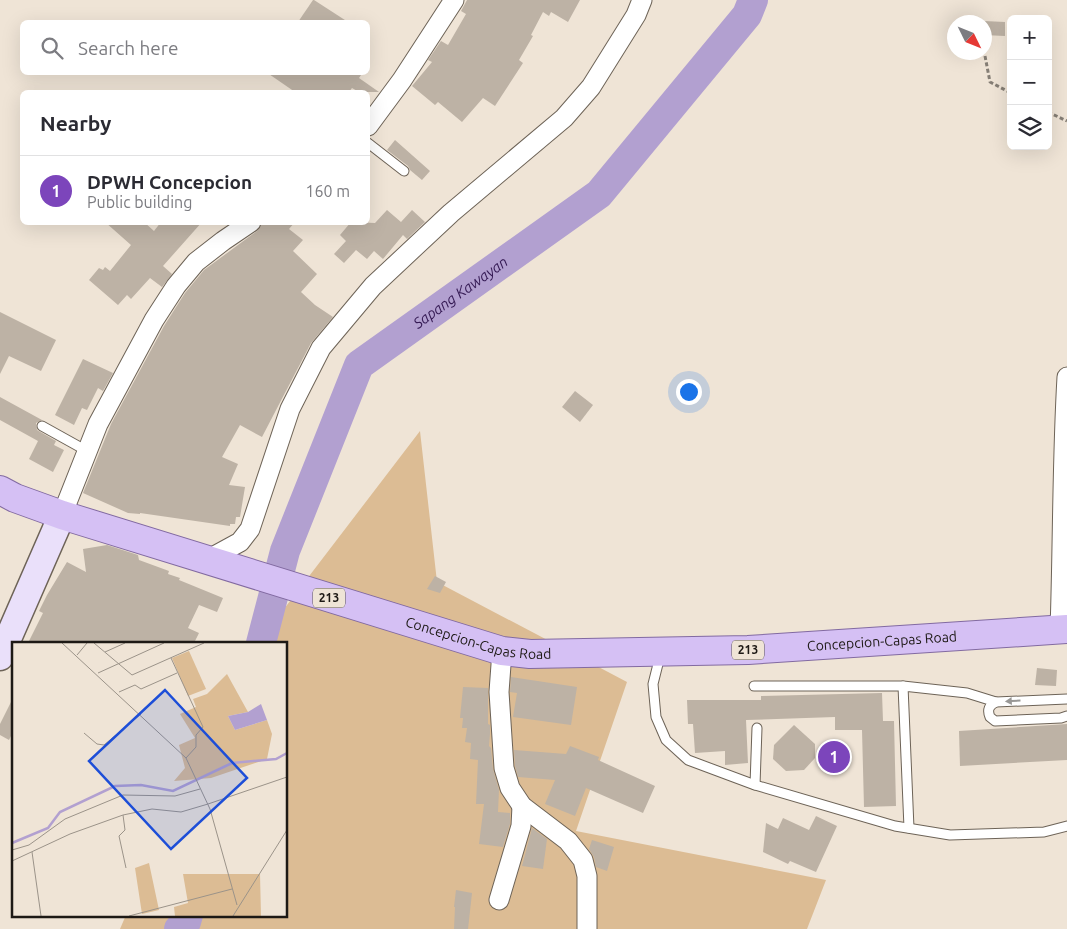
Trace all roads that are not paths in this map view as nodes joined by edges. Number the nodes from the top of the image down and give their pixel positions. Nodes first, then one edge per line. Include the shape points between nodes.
1 (454, 0) edge
2 (642, 0) edge
3 (370, 123) edge
4 (370, 145) edge
5 (404, 171) dead end
6 (246, 225) edge
7 (1067, 377) edge
8 (42, 426) dead end
9 (87, 451) junction
10 (0, 490) edge
11 (62, 515) junction
12 (217, 563) junction
13 (1063, 629) edge
14 (661, 650) junction
15 (502, 651) junction
16 (0, 657) edge
17 (754, 686) dead end
18 (903, 686) junction
19 (1065, 699) edge
20 (996, 702) junction
21 (1067, 716) edge
22 (756, 728) dead end
23 (755, 785) junction
24 (522, 806) junction
25 (1067, 826) edge
26 (909, 828) junction
27 (499, 900) dead end
28 (587, 929) edge

1 - 3 street
2 - 12 street via 591,87 564,118 451,214 373,286 321,348 290,409 250,529
4 - 5 lane
6 - 9 street via 196,262 176,286 154,320 98,424
7 - 13 street
8 - 9 lane
9 - 11 street
10 - 11 main road, 213
11 - 12 main road, Concepcion-Capas Road / 213
11 - 16 main road
12 - 15 main road, Concepcion-Capas Road / 213
13 - 14 main road, Concepcion-Capas Road / 213 via 748,650
14 - 15 main road, Concepcion-Capas Road / 213 via 530,654
14 - 23 lane via 653,684 656,717 666,740 688,760
15 - 24 street via 499,692 504,768 510,788
17 - 18 lane
18 - 20 lane via 967,693
18 - 26 lane
19 -> 20 lane
20 - 21 lane via 988,711 995,721
22 - 23 lane
23 - 26 lane
24 - 27 street via 521,826
24 - 28 street via 568,841 583,860 587,876
25 - 26 lane via 1044,832 950,835

